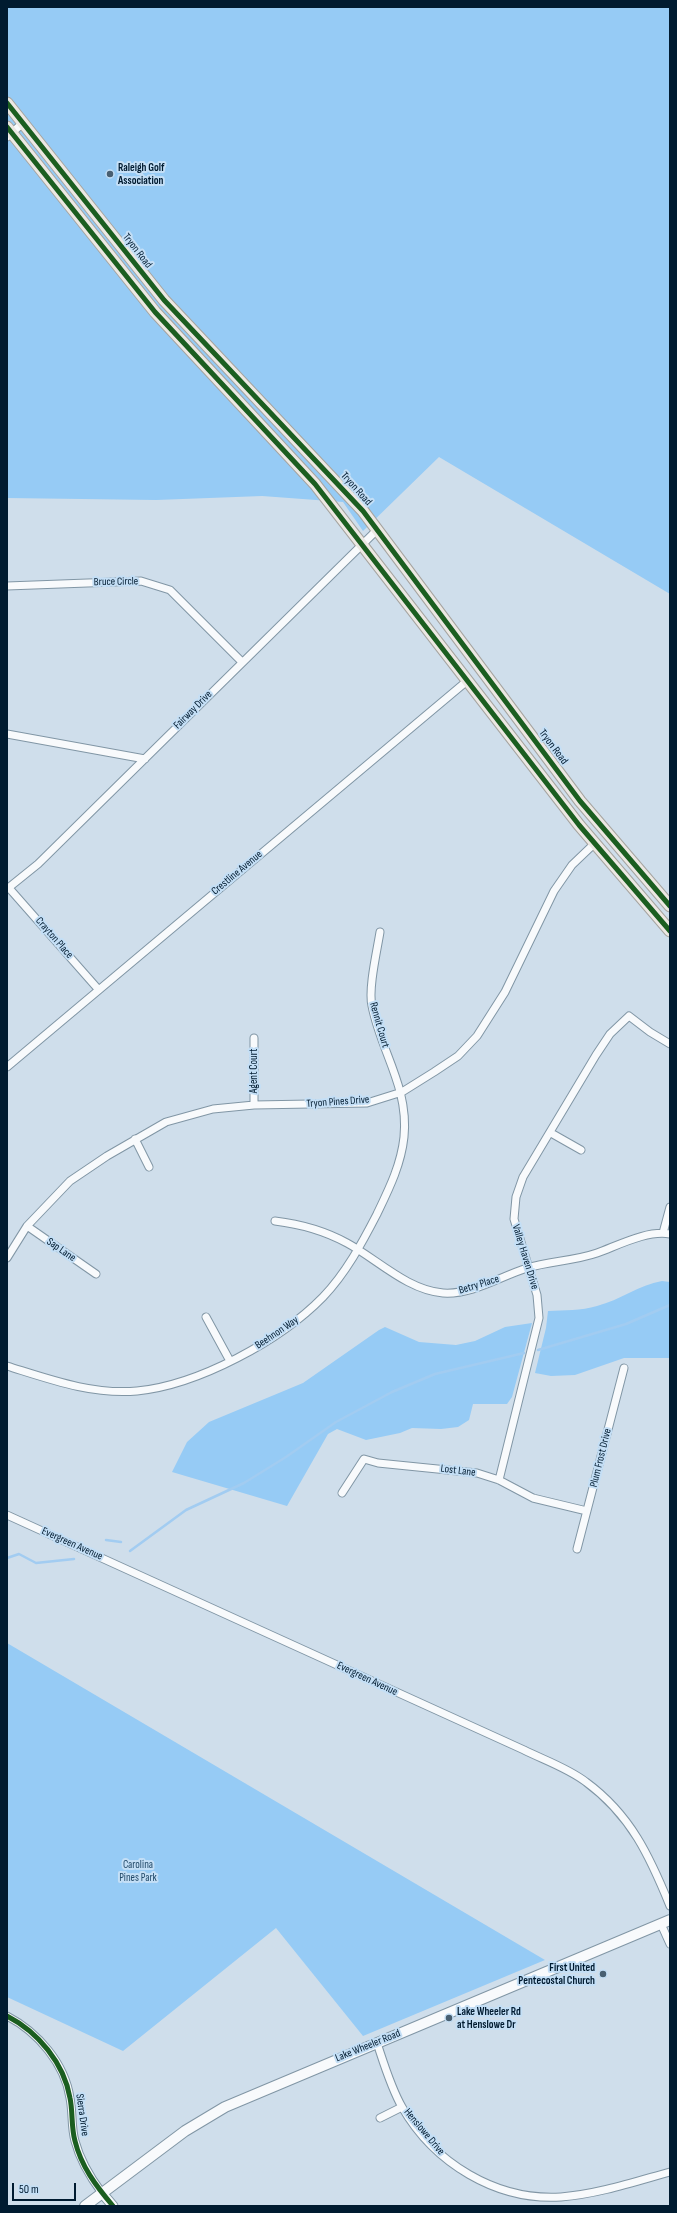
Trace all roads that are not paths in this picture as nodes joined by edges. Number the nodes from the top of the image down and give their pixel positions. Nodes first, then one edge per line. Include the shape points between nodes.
1 (7, 103) edge
2 (23, 123) junction
3 (9, 133) edge
4 (378, 529) junction
5 (362, 544) junction
6 (7, 586) edge
7 (241, 661) junction
8 (467, 680) junction
9 (7, 734) edge
10 (146, 758) junction
11 (595, 843) junction
12 (8, 889) edge
13 (670, 906) edge
14 (670, 931) edge
15 (380, 932) dead end
16 (98, 989) junction
17 (254, 1038) dead end
18 (670, 1044) edge
19 (7, 1066) edge
20 (402, 1092) junction
21 (254, 1105) junction
22 (551, 1133) junction
23 (135, 1140) junction
24 (581, 1150) dead end
25 (149, 1167) dead end
26 (670, 1207) edge
27 (275, 1221) dead end
28 (26, 1226) junction
29 (666, 1234) edge
30 (358, 1250) junction
31 (7, 1258) edge
32 (528, 1268) junction
33 (96, 1274) dead end
34 (206, 1317) dead end
35 (230, 1361) junction
36 (7, 1366) edge
37 (624, 1368) dead end
38 (499, 1480) junction
39 (342, 1493) dead end
40 (587, 1511) junction
41 (7, 1515) edge
42 (578, 1549) dead end
43 (670, 1906) edge
44 (665, 1922) edge
45 (670, 1944) edge
46 (7, 2016) edge
47 (377, 2042) junction
48 (402, 2107) junction
49 (380, 2118) dead end
50 (670, 2172) edge
51 (102, 2193) junction
52 (84, 2206) edge
53 (113, 2206) edge

1 - 2 main road, Tryon Road
2 - 3 street
2 - 4 main road, Tryon Road via 168,305 336,481
3 - 5 main road via 155,312 298,464
4 - 5 street, Fairway Drive
4 - 13 main road, Tryon Road via 580,801
5 - 7 street, Fairway Drive
5 - 8 main road
6 - 7 street, Bruce Circle via 141,581 170,590
7 - 10 street, Fairway Drive
8 - 11 main road
8 - 16 street, Crestline Avenue
9 - 10 street
10 - 12 street, Fairway Drive via 38,864
11 - 14 main road
11 - 20 street, Tryon Pines Drive via 572,865 554,891 504,992 478,1036 458,1056
12 - 16 street, Crayton Place
15 - 20 street, Rennit Court via 371,1004
16 - 19 street, Crestline Avenue
17 - 21 street, Agent Court
18 - 22 street, Valley Haven Drive via 629,1016 620,1023 596,1055
20 - 21 street, Tryon Pines Drive via 367,1102
20 - 30 street, Beehnon Way via 405,1124 400,1156 388,1192
21 - 23 street, Tryon Pines Drive via 213,1109 166,1122
22 - 24 street
22 - 32 street, Valley Haven Drive via 523,1177 516,1197 514,1219
23 - 25 street
23 - 28 street, Tryon Pines Drive via 70,1181
26 - 29 street
27 - 30 street, Betry Place via 295,1223 324,1232
28 - 31 street, Tryon Pines Drive
28 - 33 street, Sap Lane
29 - 32 street, Betry Place via 621,1243 579,1259
30 - 32 street, Betry Place via 425,1289 443,1293 478,1287
30 - 35 street, Beehnon Way via 346,1270 323,1297 298,1320
32 - 38 street, Valley Haven Drive via 539,1302 539,1318
34 - 35 street
35 - 36 street, Beehnon Way via 202,1374 137,1391 70,1386
37 - 40 street, Plum Frost Drive
38 - 39 street, Lost Lane via 477,1472 378,1464 364,1458
38 - 40 street, Lost Lane via 533,1498
40 - 42 street, Plum Frost Drive
41 - 43 street, Evergreen Avenue via 524,1750 586,1781 633,1830 651,1859
44 - 45 street
44 - 47 main road, Lake Wheeler Road
46 - 51 street, Sierra Drive via 25,2027 40,2041 61,2070 70,2098 75,2140 93,2182
47 - 48 street, Henslowe Drive
47 - 51 main road, Lake Wheeler Road via 225,2107 185,2131
48 - 49 street
48 - 50 street, Henslowe Drive via 426,2139 448,2161 483,2182 505,2190 535,2196 560,2197 590,2193
51 - 52 main road, Lake Wheeler Road
51 - 53 street, Sierra Drive

